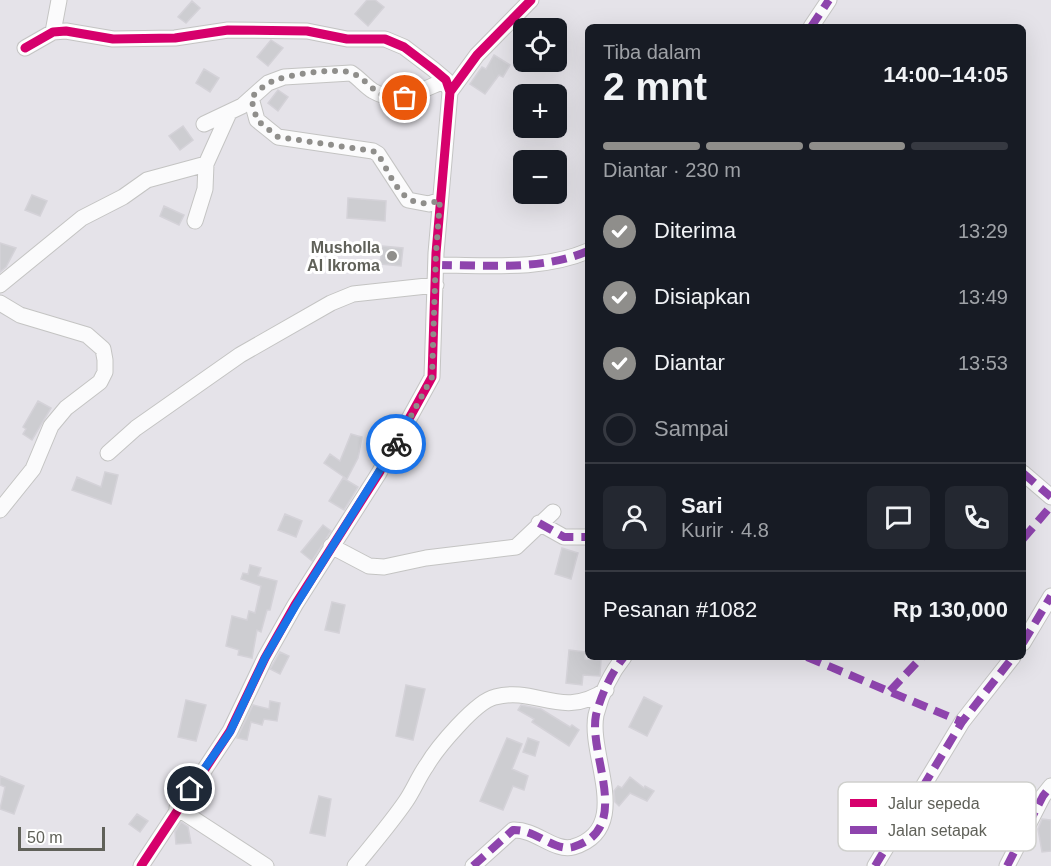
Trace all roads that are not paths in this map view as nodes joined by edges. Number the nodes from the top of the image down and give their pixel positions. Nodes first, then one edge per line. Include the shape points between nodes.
1 (59, 0) edge
2 (531, 0) edge
3 (829, 0) edge
4 (813, 24) edge
5 (53, 32) junction
6 (26, 48) dead end
7 (448, 86) junction
8 (251, 98) junction
9 (229, 113) junction
10 (204, 124) dead end
11 (206, 164) junction
12 (440, 200) junction
13 (195, 220) dead end
14 (585, 252) edge
15 (437, 265) junction
16 (0, 285) edge
17 (436, 285) junction
18 (0, 303) edge
19 (108, 453) dead end
20 (1026, 476) edge
21 (1051, 497) edge
22 (0, 510) edge
23 (553, 512) dead end
24 (539, 524) junction
25 (585, 537) edge
26 (331, 546) junction
27 (1051, 596) edge
28 (1026, 638) edge
29 (622, 660) edge
30 (1011, 660) edge
31 (606, 690) junction
32 (926, 782) edge
33 (1051, 786) edge
34 (177, 808) junction
35 (1036, 808) edge
36 (884, 851) edge
37 (1014, 851) edge
38 (141, 866) edge
39 (266, 866) edge
40 (355, 866) edge
41 (474, 866) edge
42 (875, 866) edge
43 (1007, 866) edge

1 - 5 street
2 - 7 street
3 - 4 street
5 - 6 street
5 - 7 street via 113,39 175,38 228,30 307,31 347,39 385,39 404,47
7 - 8 street via 396,98 371,89 351,72 291,75 268,83
7 - 12 street
8 - 9 street
8 - 12 street via 257,120 273,135 373,151 408,200 429,204
9 - 10 street
9 - 11 street
11 - 13 street via 205,189
11 - 16 street via 147,180 123,198 82,218
12 - 15 street
14 - 15 street via 539,264
15 - 17 street
17 - 19 street via 353,294 331,303 240,355 136,428
17 - 26 street via 432,377 373,482
18 - 22 street via 28,318 87,335 104,349 105,372 100,382 66,408 51,426 33,469
20 - 21 street
23 - 24 street
24 - 25 street via 564,537
24 - 26 street via 516,547 384,567 369,566
26 - 34 street via 265,658 230,732
27 - 28 street
29 - 31 street
30 - 32 street via 962,722
31 - 40 street via 584,703 519,696 491,698 458,726 428,762 406,801
31 - 41 street via 596,716 596,743 606,802 598,829 573,847 561,848 533,832 513,830
33 - 35 street
34 - 38 street
34 - 39 street
36 - 42 street
37 - 43 street

